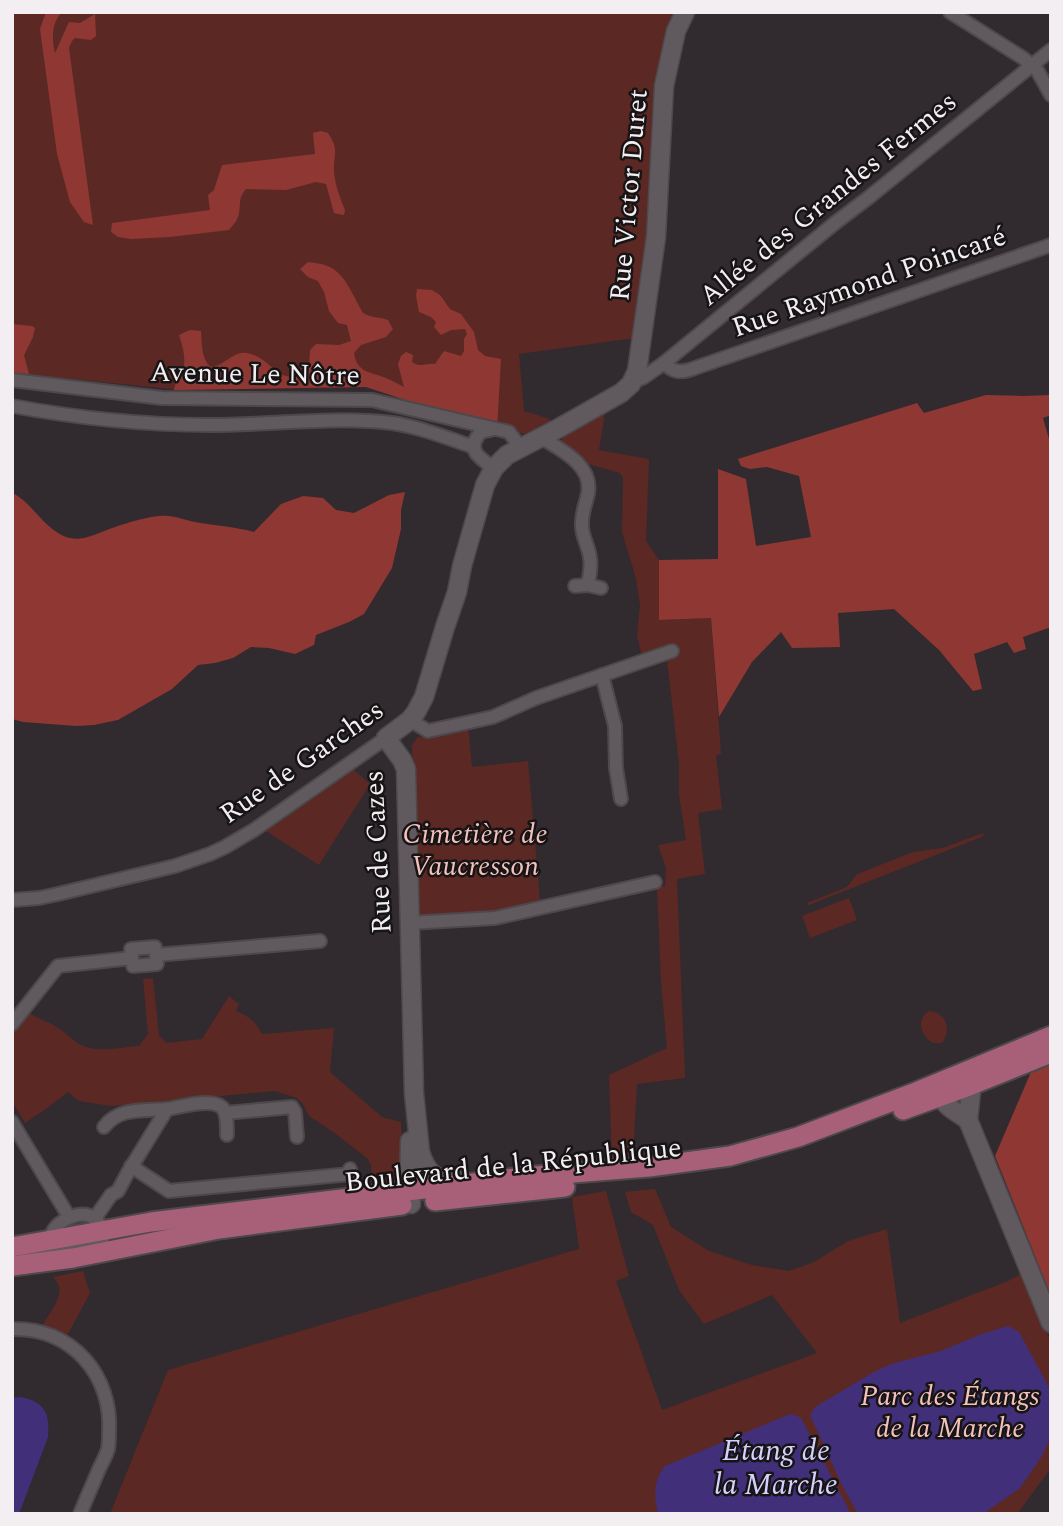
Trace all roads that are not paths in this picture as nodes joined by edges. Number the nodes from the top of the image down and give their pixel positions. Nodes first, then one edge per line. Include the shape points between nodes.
1 (685, 12) edge
2 (950, 12) edge
3 (1051, 50) edge
4 (1031, 65) junction
5 (1051, 95) edge
6 (1051, 245) edge
7 (664, 363) junction
8 (12, 380) edge
9 (632, 383) junction
10 (12, 406) edge
11 (494, 429) junction
12 (542, 438) junction
13 (474, 447) junction
14 (521, 448) junction
15 (494, 468) junction
16 (588, 586) dead end
17 (671, 652) dead end
18 (602, 676) junction
19 (410, 720) junction
20 (386, 738) junction
21 (621, 800) dead end
22 (654, 882) dead end
23 (12, 900) edge
24 (409, 923) junction
25 (320, 941) dead end
26 (12, 1024) edge
27 (1051, 1037) edge
28 (1051, 1053) edge
29 (939, 1090) junction
30 (414, 1093) junction
31 (965, 1099) junction
32 (167, 1109) junction
33 (225, 1114) junction
34 (12, 1123) edge
35 (104, 1127) dead end
36 (227, 1135) dead end
37 (12, 1136) edge
38 (297, 1137) dead end
39 (350, 1169) dead end
40 (129, 1170) junction
41 (423, 1191) junction
42 (66, 1219) junction
43 (100, 1225) junction
44 (12, 1248) edge
45 (52, 1251) junction
46 (12, 1259) edge
47 (12, 1266) edge
48 (1051, 1323) edge
49 (12, 1329) edge
50 (80, 1514) edge

1 - 9 street, Rue Victor Duret via 664,86 656,237 639,365
2 - 4 street
3 - 4 street, Allée des Grandes Fermes
4 - 5 street
4 - 7 street, Allée des Grandes Fermes
6 - 7 street, Rue Raymond Poincaré via 701,366 677,372
7 - 9 street, Allée des Grandes Fermes
8 - 11 street, Avenue Le Nôtre via 162,398 372,400
9 - 12 street
10 - 13 street, Avenue Le Nôtre via 162,424 391,423
11 - 13 street via 481,432
11 - 14 street, Avenue Le Nôtre via 509,432
12 - 14 street
12 - 16 street via 570,455 588,480 582,519 591,560
13 - 15 street, Avenue Le Nôtre
14 - 15 street
15 - 19 street, Rue de Garches via 485,485 424,697
17 - 18 street
18 - 19 street via 485,719 428,731
18 - 21 street via 615,726
19 - 20 street, Rue de Garches
20 - 23 street, Rue de Garches via 254,830 210,854 58,894
20 - 24 street, Rue de Cazes via 406,769
22 - 24 street via 495,918
24 - 30 street, Rue de Cazes
25 - 26 street via 156,955 155,947 131,949 132,958 58,966
27 - 31 main road
28 - 31 main road
29 - 31 main road, Boulevard de la République
29 - 31 street via 947,1107
29 - 41 main road, Boulevard de la République via 799,1137 706,1161
29 - 41 main road, Boulevard de la République via 781,1155 689,1175
30 - 41 street, Rue de Cazes
30 - 41 street, Rue de Cazes via 410,1141
31 - 48 street
32 - 33 street via 211,1102
32 - 35 street via 123,1112 112,1116
32 - 40 street
33 - 36 street
33 - 38 street via 292,1107
34 - 42 street
37 - 42 street
39 - 40 street via 351,1174 169,1191
40 - 43 street via 111,1195
41 - 43 main road, Boulevard de la République
41 - 45 main road, Boulevard de la République via 219,1229
42 - 43 street via 86,1215
42 - 45 street via 53,1231
43 - 45 main road, Boulevard de la République
44 - 45 main road, Boulevard de la République
45 - 46 street, Boulevard de la République
45 - 47 main road, Boulevard de la République
49 - 50 street via 40,1331 62,1339 85,1359 103,1387 110,1416 108,1449

